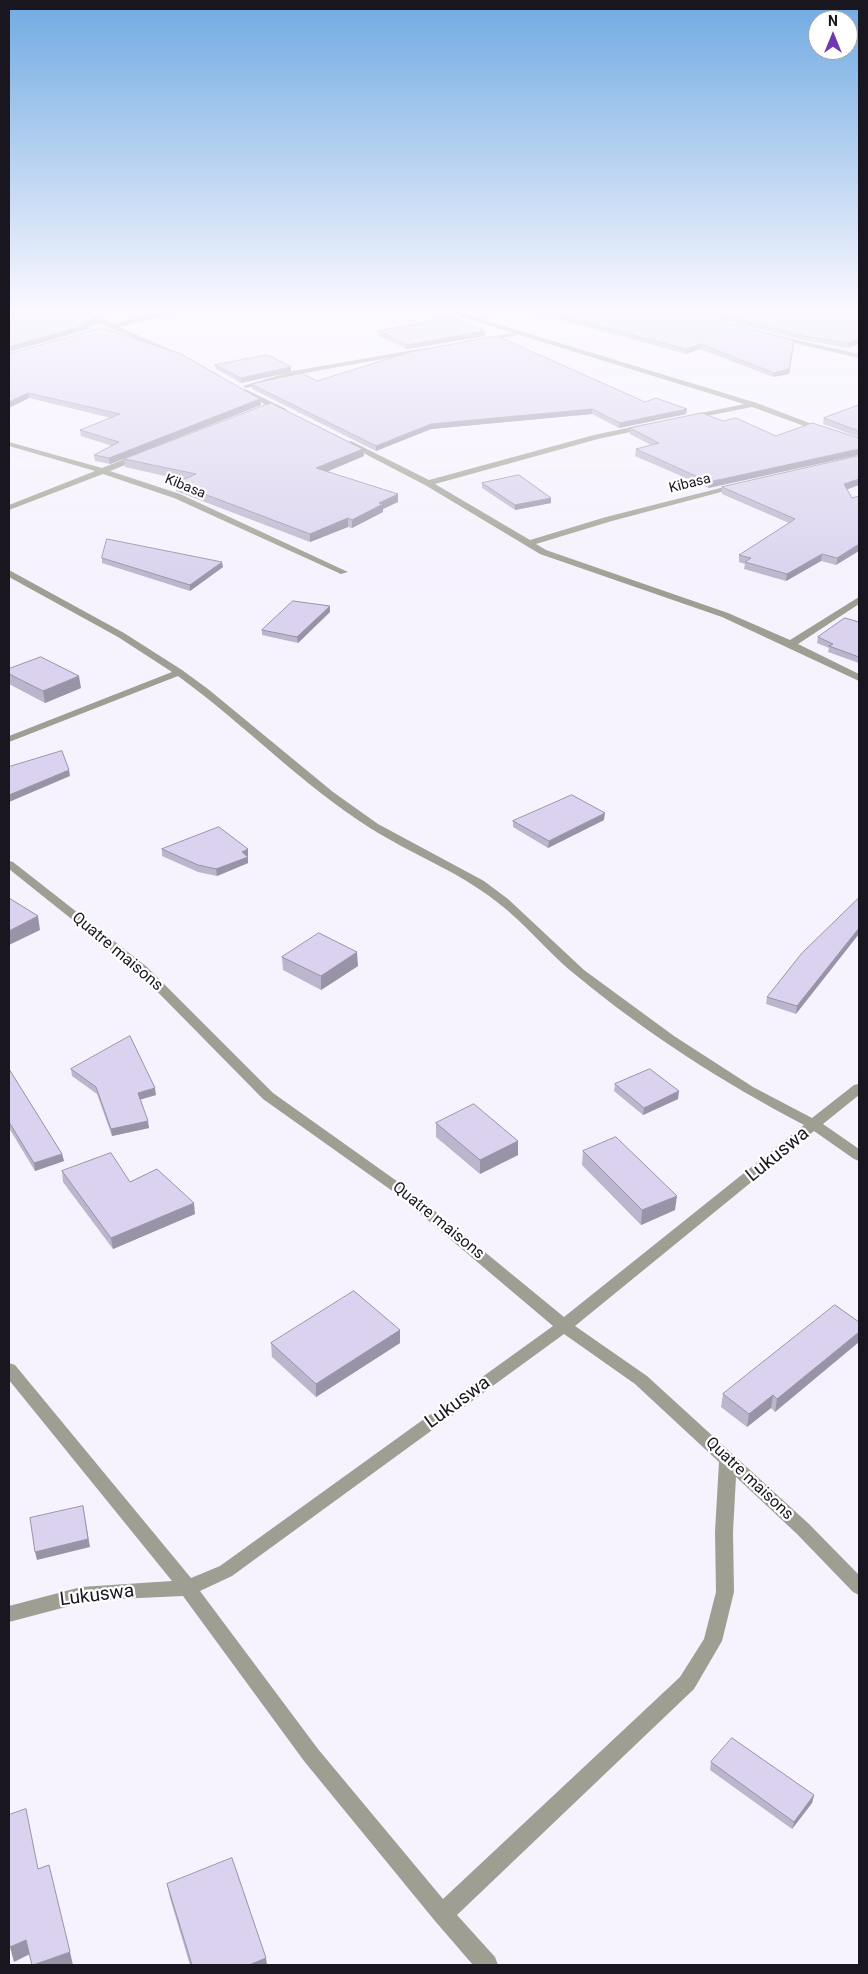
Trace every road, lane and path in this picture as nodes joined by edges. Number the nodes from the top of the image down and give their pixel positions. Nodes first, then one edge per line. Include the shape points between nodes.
1 (266, 402) edge
2 (745, 402) edge
3 (271, 405) junction
4 (754, 405) junction
5 (262, 409) edge
6 (287, 413) edge
7 (686, 418) edge
8 (658, 424) edge
9 (826, 431) edge
10 (344, 441) edge
11 (9, 444) edge
12 (148, 454) edge
13 (103, 471) junction
14 (428, 483) junction
15 (744, 483) edge
16 (9, 508) edge
17 (530, 542) junction
18 (344, 572) dead end
19 (9, 573) edge
20 (859, 600) edge
21 (791, 644) junction
22 (179, 672) junction
23 (859, 678) edge
24 (9, 739) edge
25 (9, 864) edge
26 (859, 1088) edge
27 (814, 1125) junction
28 (859, 1156) edge
29 (564, 1326) junction
30 (9, 1369) edge
31 (728, 1460) junction
32 (859, 1587) edge
33 (188, 1588) junction
34 (9, 1614) edge
35 (442, 1914) junction
36 (487, 1965) edge

1 - 3 street
2 - 4 street
3 - 5 street
3 - 6 street
4 - 7 street
4 - 9 street
8 - 14 street via 596,437
10 - 14 street
11 - 13 street, Kibasa
12 - 13 street
13 - 16 street
13 - 18 street, Kibasa via 201,506
14 - 17 street
15 - 17 street, Kibasa
17 - 21 street via 544,552 726,615
19 - 22 street via 121,635
20 - 21 street
21 - 23 street
22 - 24 street
22 - 27 street via 329,794 374,826 498,896 580,973 669,1039 748,1090
25 - 29 street, Quatre maisons via 143,970 268,1096 404,1192
26 - 27 street, Lukuswa
27 - 28 street
27 - 29 street, Lukuswa
29 - 31 street, Quatre maisons via 641,1380
29 - 33 street, Lukuswa via 226,1572
30 - 33 street
31 - 32 street, Quatre maisons via 803,1529
31 - 35 street via 725,1592 713,1641 687,1683
33 - 34 street, Lukuswa via 81,1595
33 - 35 street via 311,1754
35 - 36 street

